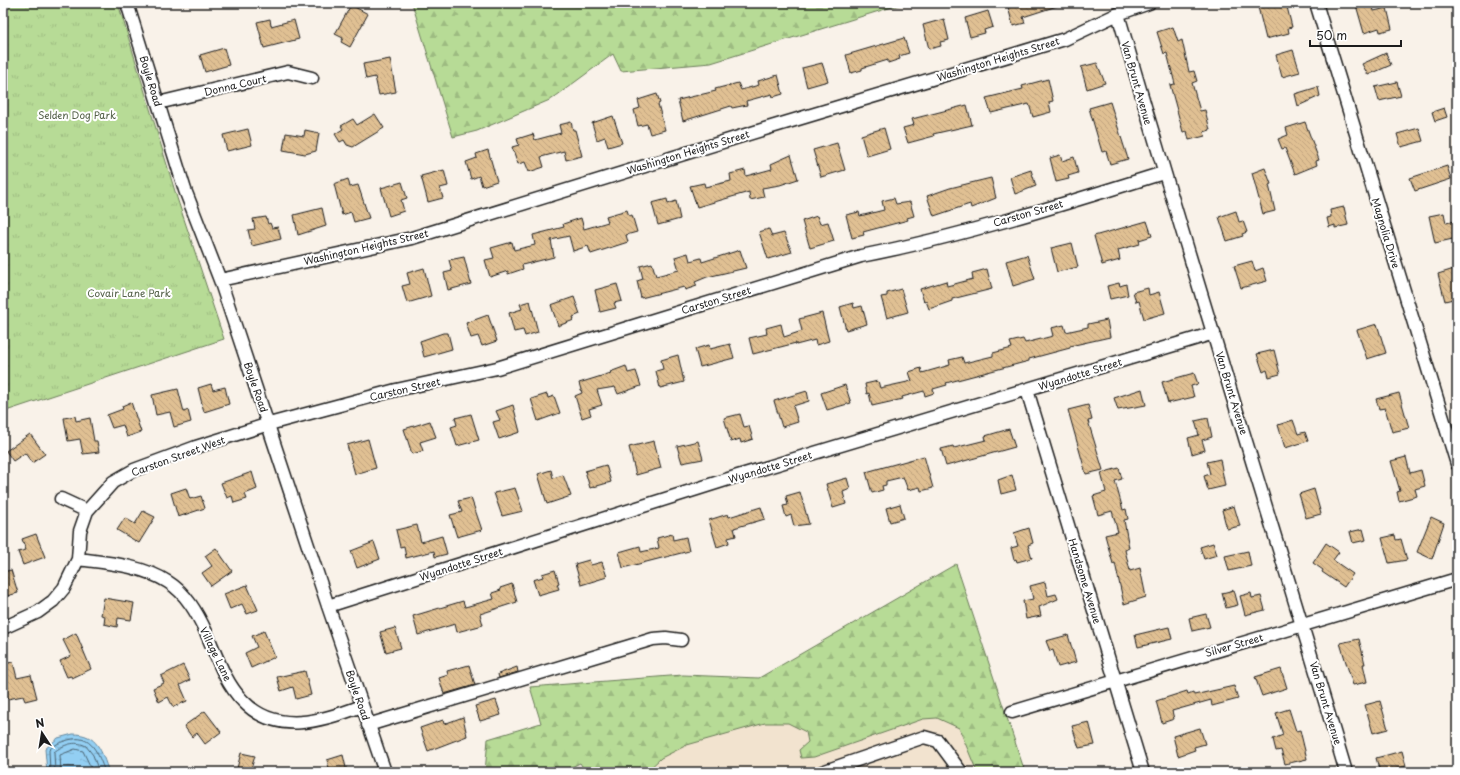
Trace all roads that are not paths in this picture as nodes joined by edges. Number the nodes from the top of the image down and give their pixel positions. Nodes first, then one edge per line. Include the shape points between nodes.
1 (127, 3) edge
2 (1148, 3) edge
3 (1316, 3) edge
4 (1118, 14) junction
5 (312, 78) dead end
6 (158, 103) junction
7 (1163, 173) junction
8 (220, 280) junction
9 (1214, 333) junction
10 (1027, 390) junction
11 (269, 424) junction
12 (1457, 464) edge
13 (61, 499) dead end
14 (87, 511) junction
15 (78, 559) junction
16 (1457, 579) edge
17 (328, 606) junction
18 (1302, 625) junction
19 (3, 628) edge
20 (681, 640) dead end
21 (1114, 680) junction
22 (362, 706) junction
23 (1012, 712) dead end
24 (368, 725) junction
25 (385, 772) edge
26 (822, 772) edge
27 (961, 772) edge
28 (1143, 772) edge
29 (1346, 772) edge

1 - 6 street, Boyle Road
2 - 4 street, Washington Heights Street
3 - 12 street, Magnolia Drive
4 - 7 street, Van Brunt Avenue
4 - 8 street, Washington Heights Street via 1066,39 760,130 412,238
5 - 6 street, Donna Court via 288,72
6 - 8 street, Boyle Road via 185,190
7 - 9 street, Van Brunt Avenue
7 - 11 street, Carston Street via 981,227 861,256 497,368 396,390
8 - 11 street, Boyle Road
9 - 10 street, Wyandotte Street
9 - 18 street, Van Brunt Avenue
10 - 17 street, Wyandotte Street via 730,478
10 - 21 street, Handsome Avenue
11 - 14 street, Carston Street West via 134,470 113,482
11 - 17 street, Boyle Road
13 - 14 street
14 - 15 street, Carston Street West via 80,531
15 - 19 street, Carston Street West via 64,588 53,601 38,612
15 - 22 street, Village Lane via 149,572 169,582 186,598 202,623 229,682 242,701 259,715 280,721 314,722
16 - 18 street, Silver Street
17 - 22 street, Boyle Road
18 - 21 street, Silver Street
18 - 29 street, Van Brunt Avenue
20 - 24 street via 653,639
21 - 23 street, Silver Street
21 - 28 street, Handsome Avenue
22 - 24 street, Boyle Road
24 - 25 street, Boyle Road
26 - 27 street via 924,737 938,741

